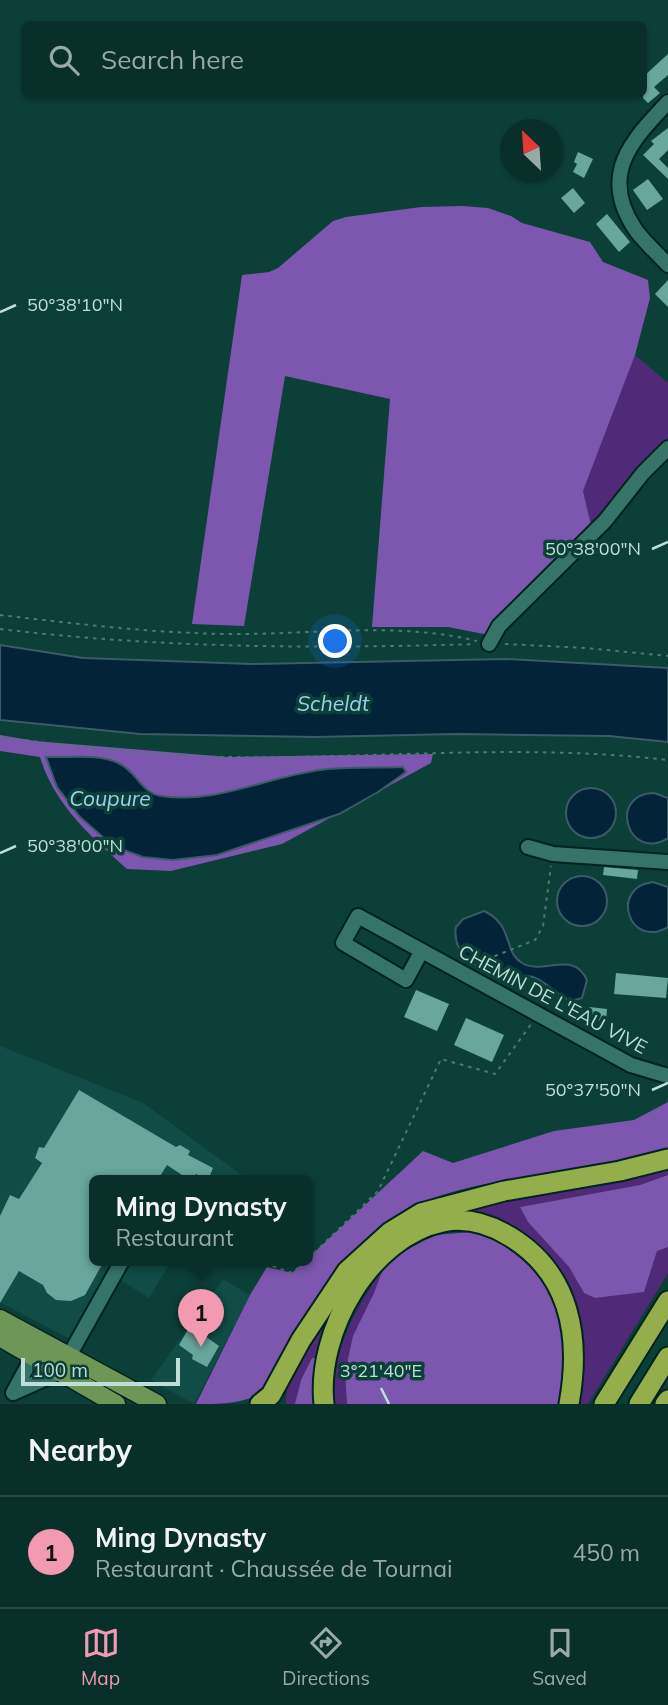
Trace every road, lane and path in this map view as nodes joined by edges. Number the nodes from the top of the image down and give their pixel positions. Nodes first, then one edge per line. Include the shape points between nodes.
1 (668, 102) edge
2 (668, 265) edge
3 (668, 448) edge
4 (0, 615) edge
5 (0, 629) edge
6 (489, 644) joint
7 (463, 645) dead end
8 (509, 645) dead end
9 (668, 656) edge
10 (0, 737) edge
11 (668, 760) edge
12 (528, 846) dead end
13 (552, 855) junction
14 (668, 862) edge
15 (421, 952) junction
16 (484, 975) dead end
17 (537, 1015) junction
18 (668, 1076) edge
19 (668, 1159) edge
20 (313, 1254) edge
21 (119, 1266) edge
22 (273, 1266) edge
23 (300, 1266) edge
24 (668, 1301) edge
25 (0, 1319) edge
26 (0, 1337) edge
27 (33, 1356) junction
28 (668, 1357) edge
29 (64, 1364) junction
30 (284, 1373) junction
31 (10, 1398) edge
32 (116, 1404) edge
33 (158, 1404) edge
34 (260, 1404) edge
35 (281, 1404) edge
36 (324, 1404) edge
37 (569, 1404) edge
38 (604, 1404) edge
39 (639, 1404) edge

1 - 2 street via 626,152 618,178 621,203 636,230
3 - 6 street via 605,521 499,626
4 - 6 path via 236,634 427,632
5 - 7 path via 205,645
8 - 9 path
10 - 11 path via 228,757 546,752
12 - 13 street
13 - 14 street
13 - 16 path via 543,926 535,940 495,956
15 - 15 street, CHEMIN DE L'EAU VIVE via 358,916 343,943 406,980
15 - 17 street, CHEMIN DE L'EAU VIVE
17 - 18 street, CHEMIN DE L'EAU VIVE via 631,1065
17 - 20 path via 495,1074 441,1059 378,1191
19 - 30 highway via 504,1191 421,1213 390,1232 347,1271
21 - 29 street
22 - 23 path via 292,1273
24 - 38 highway
25 - 29 main road
26 - 27 main road
27 - 29 main road
27 - 31 street
28 - 39 highway
29 - 31 street
29 - 32 main road
29 - 33 main road
30 - 34 highway
30 - 35 highway
36 - 37 highway via 322,1390 334,1332 361,1278 415,1231 464,1221 499,1230 524,1245 560,1288 574,1348

